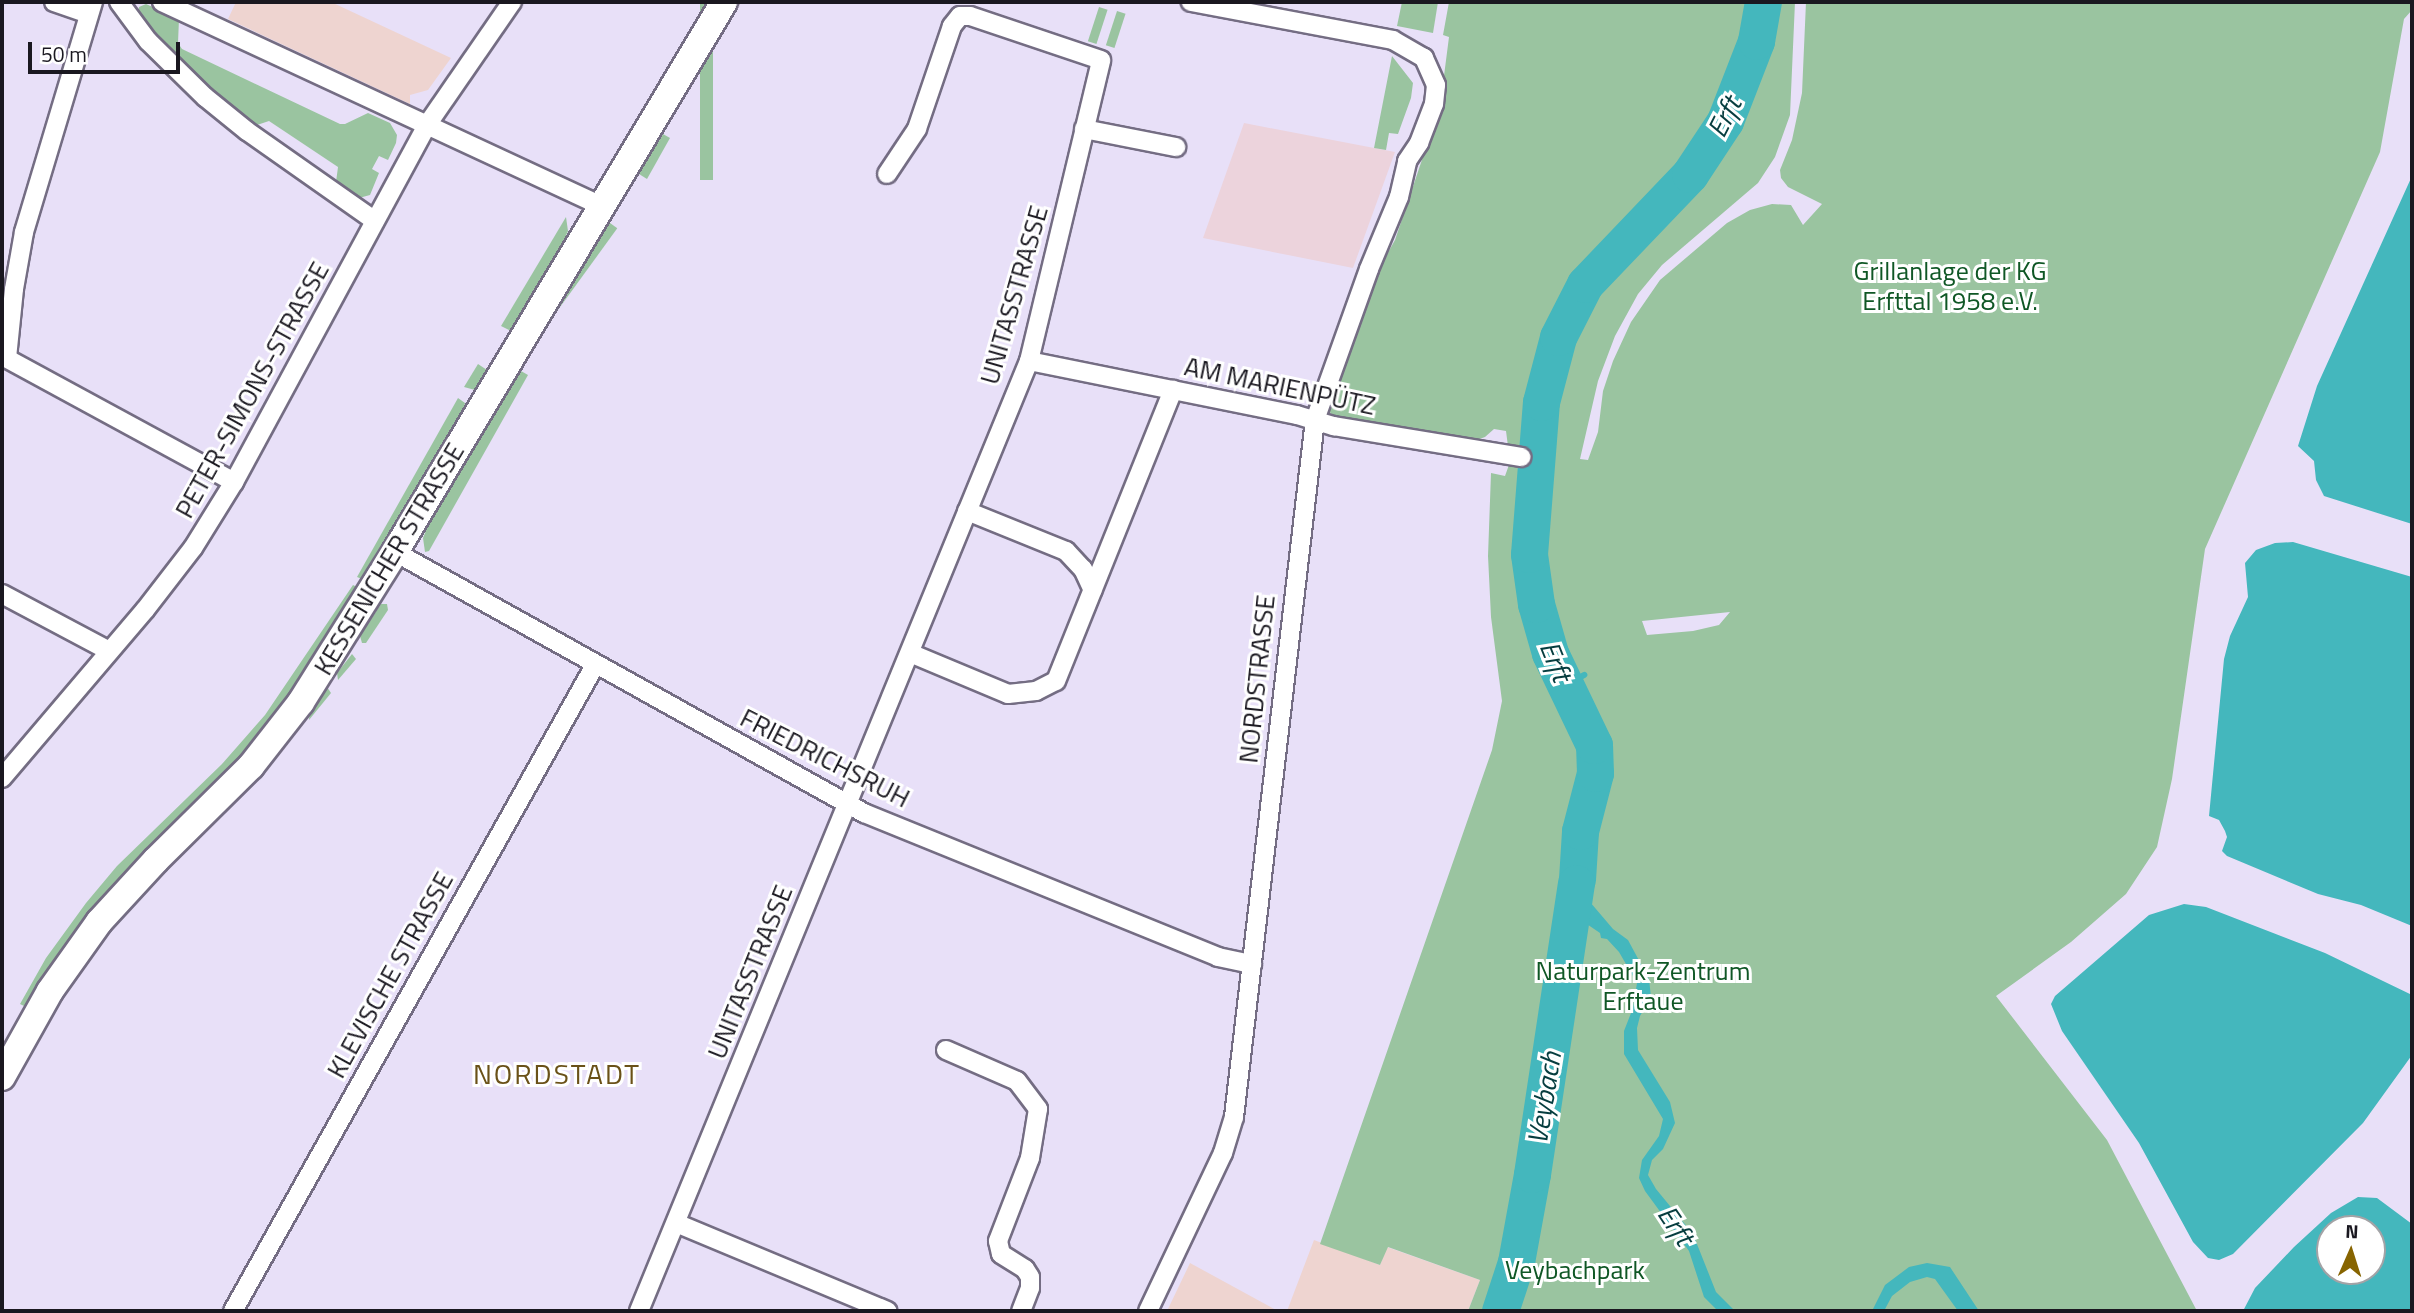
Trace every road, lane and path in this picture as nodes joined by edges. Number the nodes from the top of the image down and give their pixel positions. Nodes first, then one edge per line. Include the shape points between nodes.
1 (54, 2) edge
2 (119, 2) edge
3 (162, 2) edge
4 (513, 2) edge
5 (724, 2) edge
6 (1191, 2) edge
7 (91, 8) edge
8 (427, 125) junction
9 (1084, 130) junction
10 (1176, 148) dead end
11 (887, 174) dead end
12 (601, 206) junction
13 (375, 222) junction
14 (4, 357) edge
15 (1029, 361) junction
16 (1173, 390) junction
17 (1315, 421) junction
18 (1521, 457) dead end
19 (234, 482) junction
20 (967, 510) junction
21 (395, 552) junction
22 (1093, 590) junction
23 (2, 594) edge
24 (109, 651) junction
25 (910, 653) junction
26 (595, 665) junction
27 (2, 778) edge
28 (848, 804) junction
29 (1252, 964) junction
30 (946, 1050) dead end
31 (2, 1077) edge
32 (676, 1223) junction
33 (233, 1311) edge
34 (639, 1311) edge
35 (887, 1311) edge
36 (1021, 1311) edge
37 (1148, 1311) edge

1 - 7 street
2 - 13 street via 148,41 205,97
3 - 8 street
4 - 8 street, PETER-SIMONS-STRASSE
5 - 12 main road, KESSENICHER STRASSE
6 - 17 street, NORDSTRASSE via 1393,40 1424,58 1436,85 1434,104 1407,160 1399,197
7 - 14 street via 26,222
8 - 12 street
8 - 13 street, PETER-SIMONS-STRASSE
9 - 10 street
9 - 11 street, UNITASSTRASSE via 1101,60 965,15 952,26 917,129
9 - 15 street, UNITASSTRASSE
12 - 21 main road, KESSENICHER STRASSE
13 - 19 street, PETER-SIMONS-STRASSE
14 - 19 street
15 - 16 street, AM MARIENPÜTZ
15 - 20 street, UNITASSTRASSE
16 - 17 street, AM MARIENPÜTZ
16 - 22 street
17 - 18 street, AM MARIENPÜTZ
17 - 29 street, NORDSTRASSE
19 - 24 street, PETER-SIMONS-STRASSE via 193,548
20 - 22 street via 1066,551 1083,569
20 - 25 street, UNITASSTRASSE
21 - 26 street, FRIEDRICHSRUH
21 - 31 main road, KESSENICHER STRASSE via 277,734 131,885 84,942 50,991
22 - 25 street via 1056,681 1035,691 1008,694
23 - 24 street
24 - 27 street, PETER-SIMONS-STRASSE
25 - 28 street, UNITASSTRASSE
26 - 28 street, FRIEDRICHSRUH
26 - 33 street, KLEVISCHE STRASSE
28 - 29 street, FRIEDRICHSRUH via 1195,948
28 - 32 street, UNITASSTRASSE
29 - 37 street, NORDSTRASSE via 1230,1133
30 - 36 street via 1017,1081 1038,1109 1030,1158 998,1241 1001,1254 1030,1277
32 - 34 street, UNITASSTRASSE
32 - 35 street

